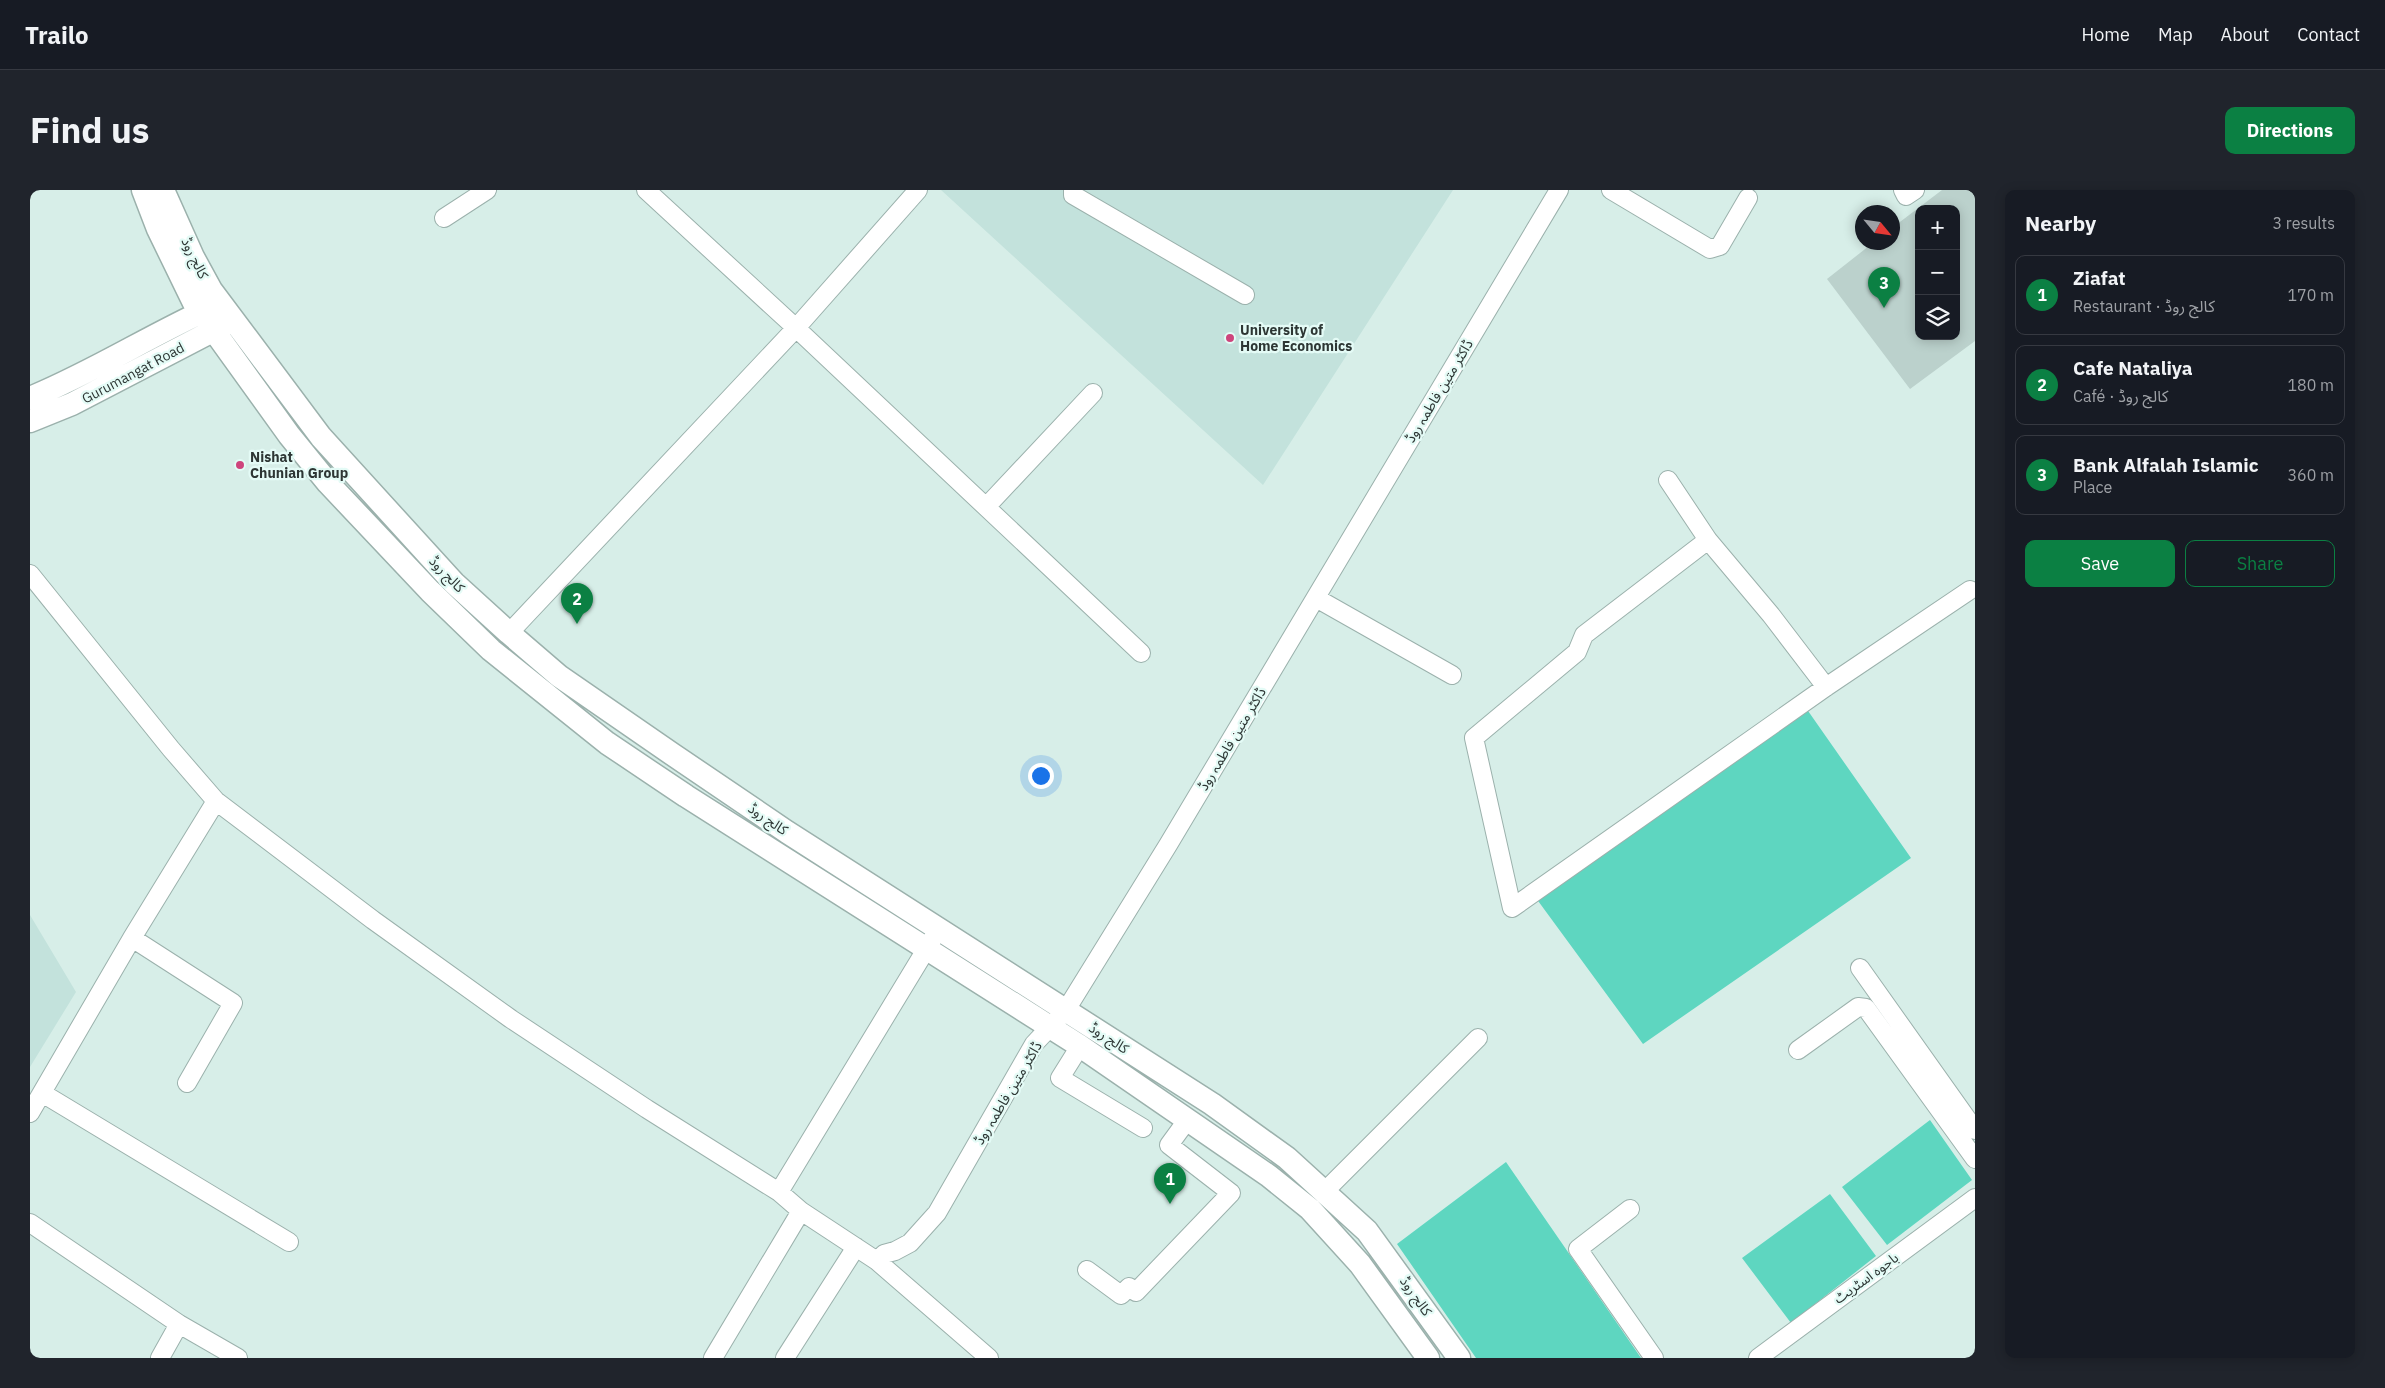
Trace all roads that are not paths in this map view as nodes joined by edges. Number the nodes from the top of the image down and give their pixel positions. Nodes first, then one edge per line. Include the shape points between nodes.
1 (143, 190) edge
2 (163, 190) edge
3 (487, 190) edge
4 (646, 190) edge
5 (918, 190) edge
6 (1073, 190) edge
7 (1559, 190) edge
8 (1611, 190) edge
9 (1903, 190) edge
10 (1915, 190) edge
11 (1748, 198) dead end
12 (444, 218) dead end
13 (1246, 295) dead end
14 (218, 312) junction
15 (796, 328) junction
16 (214, 331) junction
17 (1092, 393) dead end
18 (30, 398) edge
19 (30, 422) edge
20 (1668, 480) dead end
21 (986, 507) junction
22 (1708, 540) junction
23 (30, 574) edge
24 (1973, 591) edge
25 (1316, 598) junction
26 (509, 633) junction
27 (1141, 653) dead end
28 (1452, 675) dead end
29 (1826, 687) junction
30 (216, 800) junction
31 (938, 929) junction
32 (132, 938) junction
33 (927, 948) junction
34 (1860, 968) dead end
35 (1066, 1010) junction
36 (1051, 1027) junction
37 (1478, 1038) dead end
38 (1080, 1046) junction
39 (1798, 1050) dead end
40 (187, 1083) dead end
41 (42, 1093) junction
42 (30, 1113) edge
43 (1188, 1119) junction
44 (1143, 1128) dead end
45 (1975, 1130) edge
46 (1975, 1159) edge
47 (1325, 1191) junction
48 (779, 1192) junction
49 (1975, 1198) edge
50 (1630, 1209) dead end
51 (802, 1211) junction
52 (30, 1223) edge
53 (289, 1242) dead end
54 (851, 1243) junction
55 (877, 1261) junction
56 (1087, 1270) dead end
57 (179, 1324) junction
58 (160, 1358) edge
59 (238, 1358) edge
60 (714, 1358) edge
61 (784, 1358) edge
62 (989, 1358) edge
63 (1428, 1358) edge
64 (1459, 1358) edge
65 (1654, 1358) edge
66 (1758, 1358) edge

1 - 14 main road, کالج روڈ via 187,292
2 - 14 main road, کالج روڈ
3 - 12 street
4 - 15 street
5 - 15 street
6 - 13 street via 1073,195
7 - 25 street, ڈاکٹر متین فاطمہ روڈ
8 - 11 street via 1710,249 1720,246
9 - 10 street via 1906,196
14 - 16 main road, کالج روڈ
14 - 18 main road, Gurumangat Road
14 - 26 main road, کالج روڈ via 320,437 454,583
15 - 21 street
15 - 26 street
16 - 19 main road, Gurumangat Road
16 - 33 main road, کالج روڈ via 328,483 491,650 607,743
17 - 21 street
20 - 22 street
21 - 27 street
22 - 29 street
22 - 29 street via 1584,635 1577,652 1474,738 1512,908
23 - 30 street
24 - 29 street
25 - 28 street
25 - 35 street, ڈاکٹر متین فاطمہ روڈ
26 - 31 main road, کالج روڈ via 559,676 623,721
30 - 32 street
30 - 48 street via 373,920 511,1019
31 - 33 street
31 - 35 main road, کالج روڈ
32 - 40 street via 233,1003
32 - 41 street
33 - 36 main road, کالج روڈ
33 - 48 street
34 - 45 street
35 - 36 street, ڈاکٹر متین فاطمہ روڈ
35 - 47 main road, کالج روڈ via 1212,1104 1287,1158
36 - 38 main road, کالج روڈ
36 - 55 street, ڈاکٹر متین فاطمہ روڈ via 1034,1044 938,1213 910,1243 884,1254
37 - 47 street
38 - 43 main road, کالج روڈ
38 - 44 street via 1060,1078
39 - 46 street via 1858,1007 1866,1008
41 - 42 street
41 - 53 street
43 - 56 street via 1169,1145 1231,1194 1136,1292 1129,1287 1121,1296
43 - 63 main road, کالج روڈ via 1310,1209 1365,1270
47 - 64 main road, کالج روڈ via 1367,1231
48 - 51 street
49 - 66 street, باجوہ اسٹریٹ
50 - 65 street via 1578,1249
51 - 54 street
51 - 60 street
52 - 57 street
54 - 55 street
54 - 61 street
55 - 62 street
57 - 58 street
57 - 59 street

